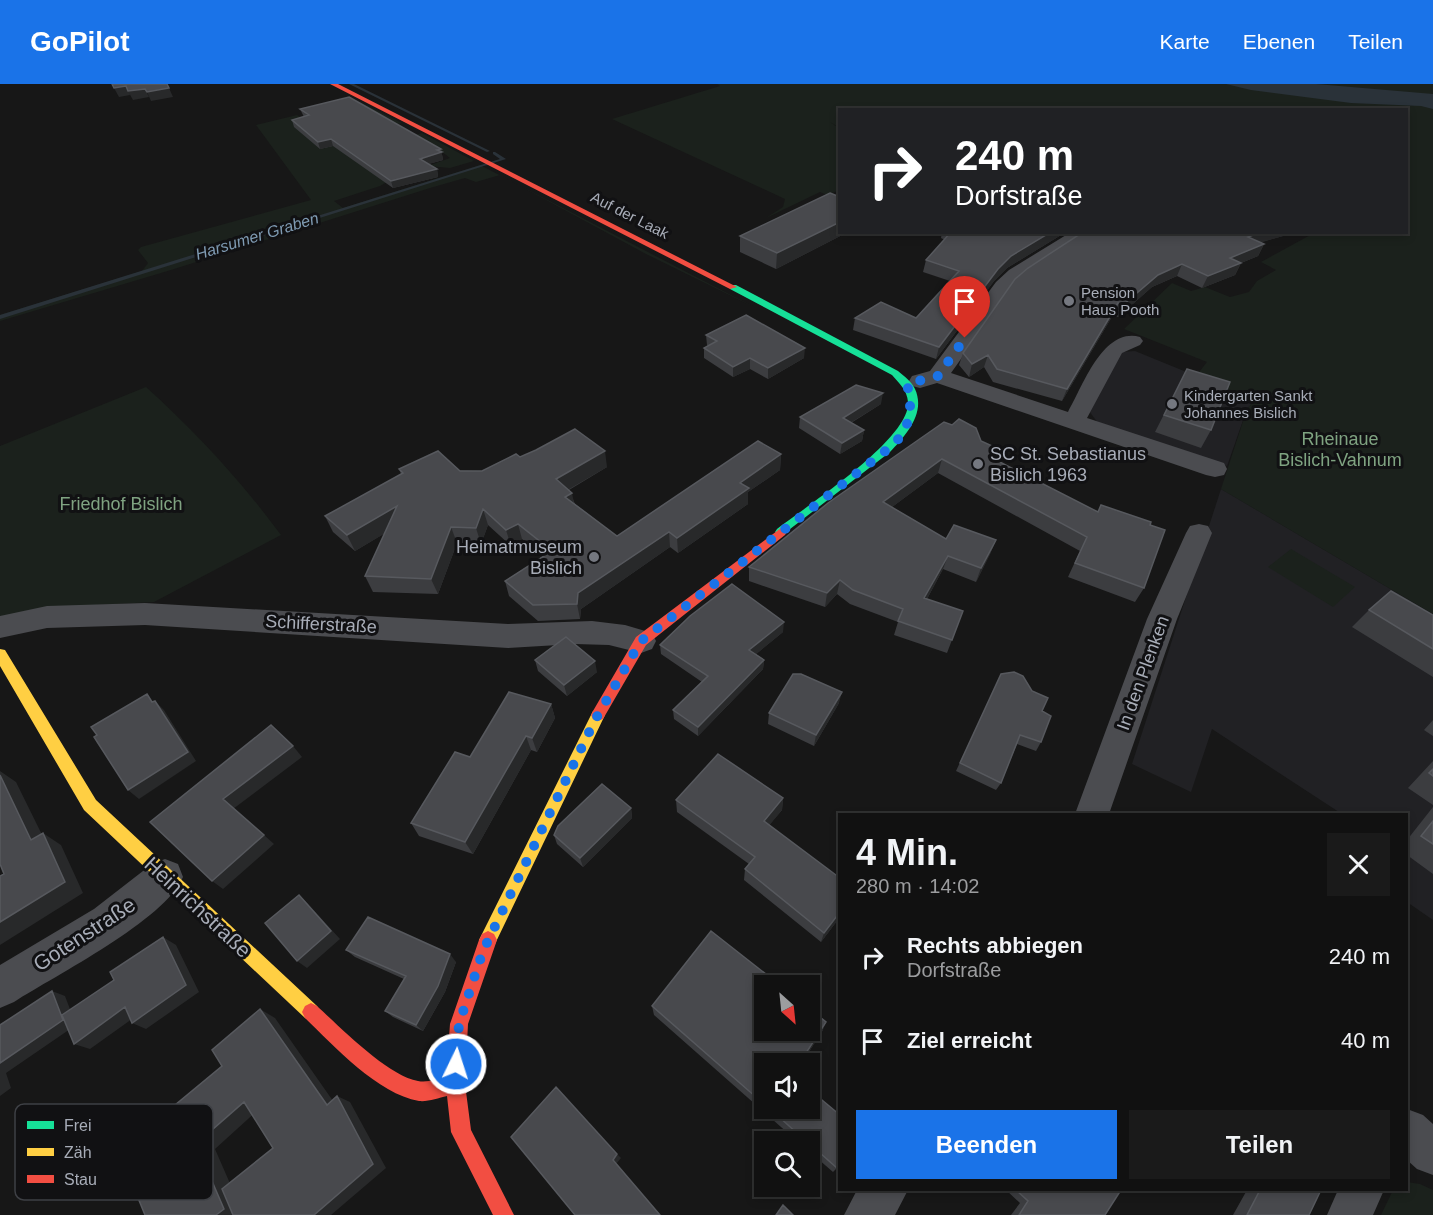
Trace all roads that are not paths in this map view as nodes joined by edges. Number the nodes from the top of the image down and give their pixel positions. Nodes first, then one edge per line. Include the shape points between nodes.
1 (333, 84) edge
2 (1081, 234) edge
3 (1133, 341) dead end
4 (938, 376) junction
5 (907, 384) junction
6 (1074, 421) junction
7 (1215, 469) dead end
8 (1199, 533) dead end
9 (3, 634) edge
10 (641, 641) junction
11 (0, 654) edge
12 (1092, 813) edge
13 (165, 877) junction
14 (0, 988) edge
15 (455, 1084) junction
16 (1408, 1132) edge
17 (1433, 1153) edge
18 (884, 1191) edge
19 (1361, 1191) edge
20 (504, 1215) edge
21 (867, 1215) edge
22 (1350, 1215) edge

1 - 5 main road, Auf der Laak via 499,165 822,333
2 - 4 street via 1003,286
3 - 6 street via 1114,349
4 - 5 street
4 - 6 street
5 - 10 main road via 912,411 903,434 893,445
6 - 7 street
8 - 12 street, In den Plenken via 1162,619
9 - 10 street, Schifferstraße via 47,617 145,614 508,636 619,634
10 - 15 main road via 604,703 483,951 459,1024
11 - 13 main road, Heinrichstraße via 90,806
13 - 14 street, Gotenstraße via 140,898
13 - 15 main road, Heinrichstraße via 345,1043 398,1083 420,1091
15 - 20 main road via 461,1132
16 - 17 street
18 - 21 street
19 - 22 street

